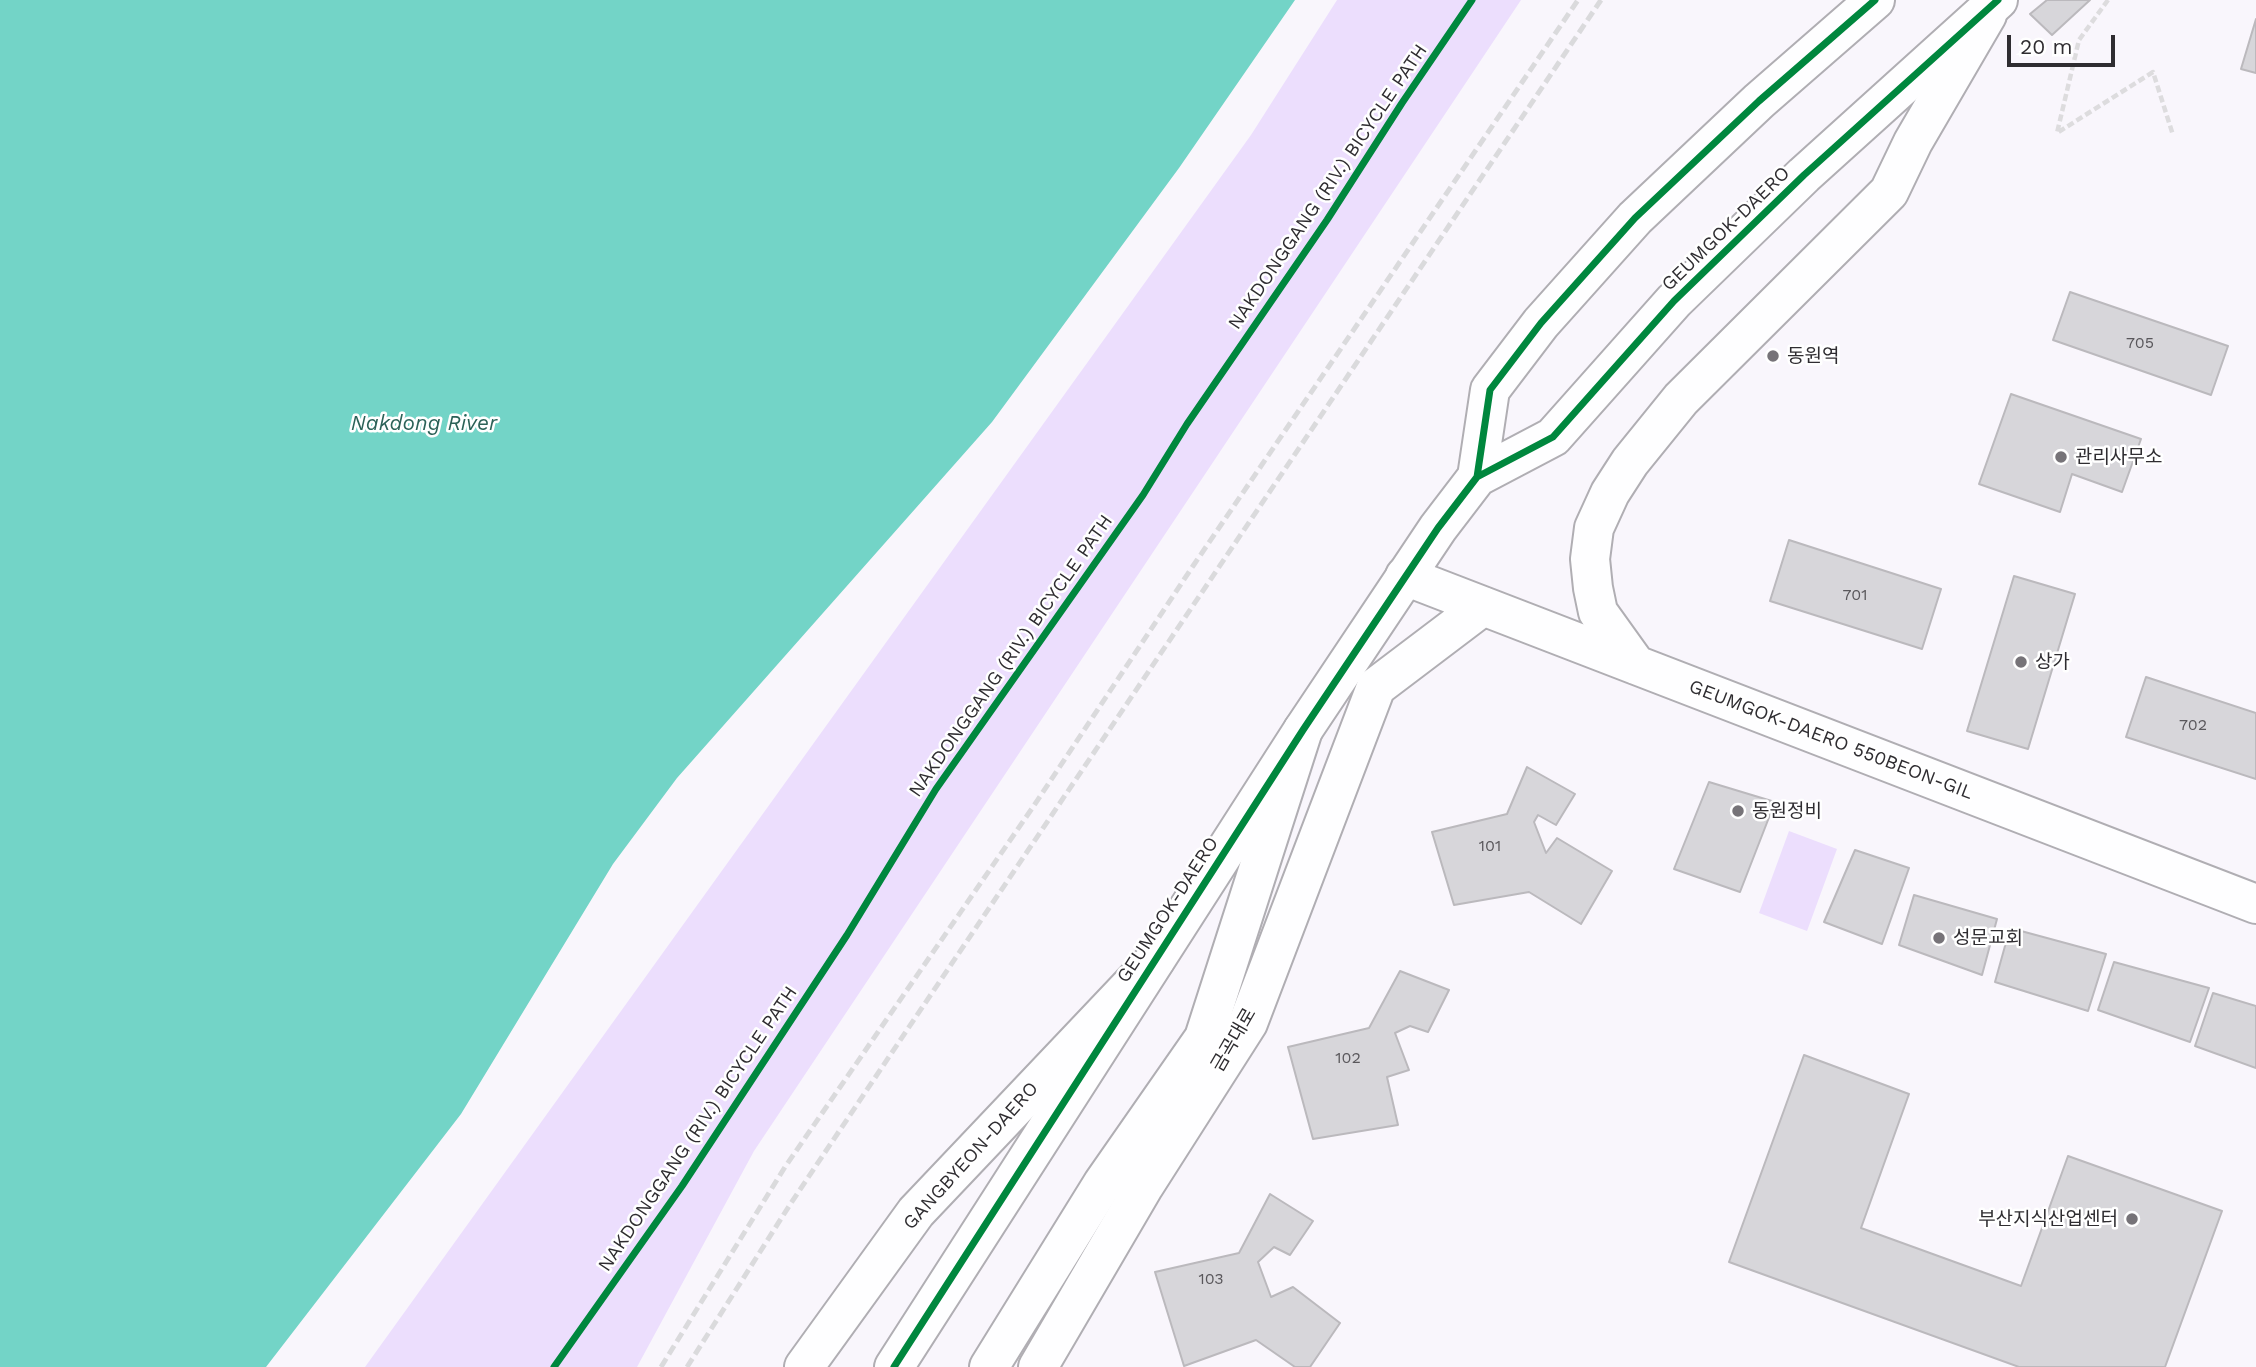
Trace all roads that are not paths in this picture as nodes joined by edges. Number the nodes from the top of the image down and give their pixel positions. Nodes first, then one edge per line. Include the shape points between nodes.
1 (1875, 0) edge
2 (1995, 3) edge
3 (1477, 477) junction
4 (1395, 592) junction
5 (1483, 606) junction
6 (1636, 665) junction
7 (1376, 687) junction
8 (1303, 730) junction
9 (2256, 904) edge
10 (1154, 960) junction
11 (804, 1367) edge
12 (894, 1367) edge
13 (989, 1367) edge
14 (1038, 1367) edge

1 - 3 main road, GEUMGOK-DAERO via 1635,218 1541,323 1490,390
2 - 3 main road, GEUMGOK-DAERO via 1674,300 1553,437
2 - 6 main road via 1913,142 1889,192 1681,398 1610,493 1594,528 1593,588 1598,612
3 - 4 main road, GEUMGOK-DAERO
4 - 5 main road, GEUMGOK-DAERO 550BEON-GIL
4 - 7 main road, 금곡대로
4 - 8 main road, GEUMGOK-DAERO
5 - 6 main road, GEUMGOK-DAERO 550BEON-GIL
5 - 7 main road
6 - 9 main road, GEUMGOK-DAERO 550BEON-GIL
7 - 14 main road, 금곡대로 via 1248,1023 1143,1186
8 - 10 main road, GEUMGOK-DAERO
8 - 13 main road via 1203,1038 1104,1183
10 - 11 main road, GANGBYEON-DAERO via 916,1212
10 - 12 main road, GEUMGOK-DAERO

